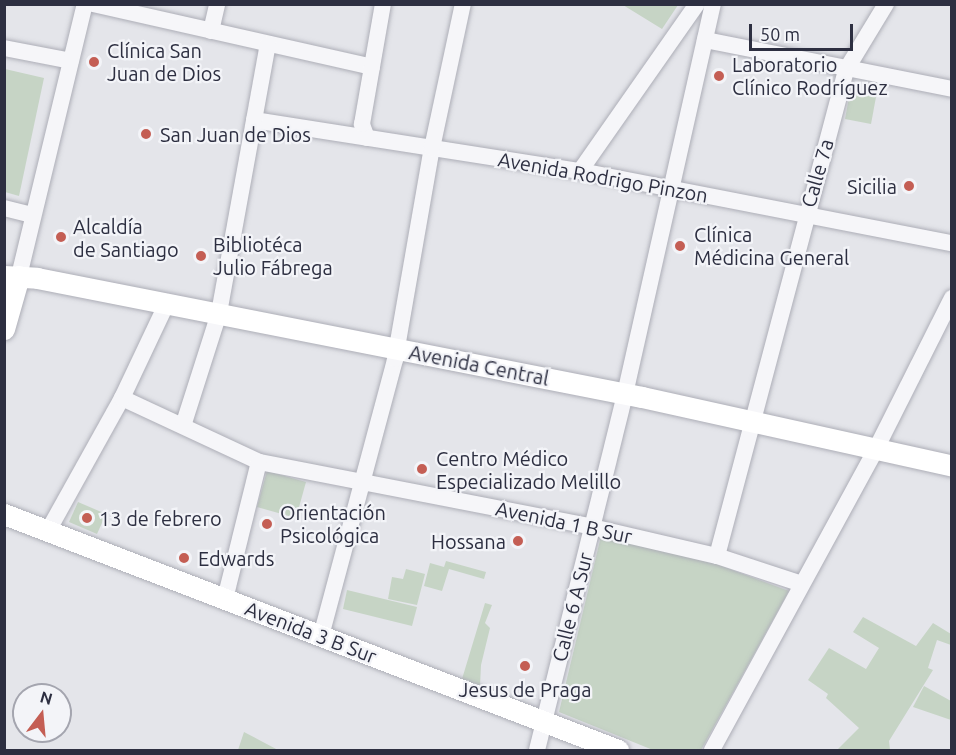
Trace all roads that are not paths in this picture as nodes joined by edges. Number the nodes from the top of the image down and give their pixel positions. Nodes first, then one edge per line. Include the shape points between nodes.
1 (85, 4) edge
2 (93, 4) edge
3 (216, 4) edge
4 (383, 4) edge
5 (463, 4) edge
6 (697, 4) edge
7 (713, 4) edge
8 (886, 4) edge
9 (211, 31) junction
10 (705, 40) junction
11 (268, 44) junction
12 (4, 48) edge
13 (71, 61) junction
14 (372, 67) junction
15 (846, 70) junction
16 (951, 89) edge
17 (254, 120) junction
18 (367, 138) junction
19 (432, 148) junction
20 (580, 171) junction
21 (672, 188) junction
22 (4, 208) edge
23 (806, 212) junction
24 (33, 215) junction
25 (951, 243) edge
26 (18, 279) edge
27 (951, 298) edge
28 (168, 303) junction
29 (219, 313) junction
30 (4, 329) edge
31 (397, 348) junction
32 (625, 394) junction
33 (122, 398) junction
34 (754, 422) junction
35 (183, 426) junction
36 (876, 449) junction
37 (259, 462) junction
38 (951, 466) edge
39 (362, 482) junction
40 (8, 520) edge
41 (592, 527) junction
42 (48, 531) junction
43 (717, 556) junction
44 (802, 584) junction
45 (225, 599) junction
46 (321, 636) junction
47 (544, 722) junction
48 (537, 750) edge
49 (618, 750) edge
50 (712, 750) edge

1 - 13 street
2 - 9 street
3 - 9 street
4 - 14 street
5 - 19 street
6 - 20 street
7 - 10 street, Calle 6 A Sur
8 - 15 street, Calle 7a
9 - 11 street
10 - 15 street
10 - 21 street, Calle 6 A Sur
11 - 14 street
11 - 17 street
12 - 13 street
13 - 24 street
14 - 18 street via 361,131
15 - 16 street
15 - 23 street, Calle 7a
17 - 18 street, Avenida Rodrigo Pinzon
17 - 29 street
18 - 19 street, Avenida Rodrigo Pinzon
19 - 20 street, Avenida Rodrigo Pinzon
19 - 31 street
20 - 21 street, Avenida Rodrigo Pinzon
21 - 23 street, Avenida Rodrigo Pinzon
21 - 32 street, Calle 6 A Sur
22 - 24 street
23 - 25 street, Avenida Rodrigo Pinzon
23 - 34 street, Calle 7a
24 - 26 street
26 - 28 main road, Avenida Central
26 - 30 main road
27 - 36 street
28 - 29 main road, Avenida Central
28 - 33 street
29 - 31 main road, Avenida Central
29 - 35 street
31 - 32 main road, Avenida Central
31 - 39 street
32 - 34 main road, Avenida Central
32 - 41 street, Calle 6 A Sur
33 - 35 street, Avenida 1 B Sur
33 - 42 street
34 - 36 main road, Avenida Central
34 - 43 street, Calle 7a
35 - 37 street, Avenida 1 B Sur
36 - 38 main road, Avenida Central
36 - 44 street
37 - 39 street, Avenida 1 B Sur
37 - 45 street
39 - 41 street, Avenida 1 B Sur
39 - 46 street
40 - 42 main road, Avenida 3 B Sur
41 - 43 street, Avenida 1 B Sur
41 - 47 street, Calle 6 A Sur
42 - 45 main road, Avenida 3 B Sur
43 - 44 street, Avenida 1 B Sur
44 - 50 street
45 - 46 main road, Avenida 3 B Sur
46 - 47 main road, Avenida 3 B Sur
47 - 48 street, Calle 6 A Sur
47 - 49 main road, Avenida 3 B Sur

